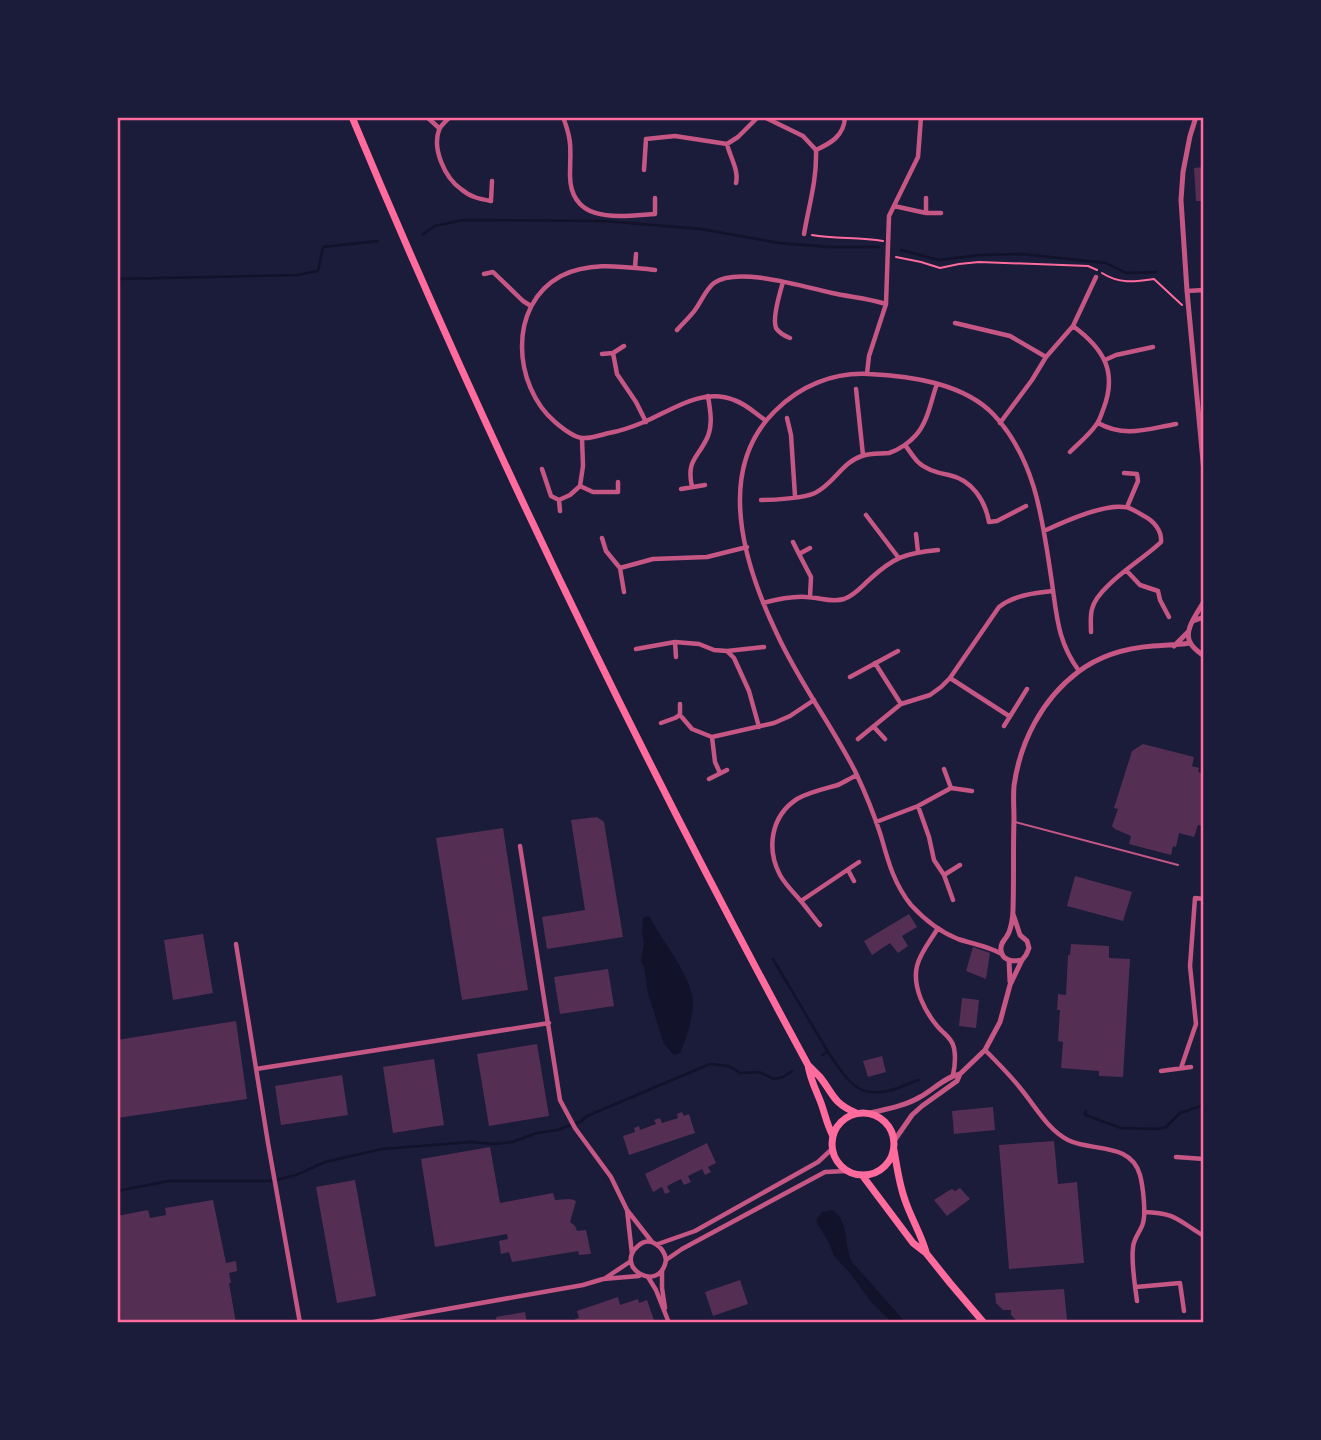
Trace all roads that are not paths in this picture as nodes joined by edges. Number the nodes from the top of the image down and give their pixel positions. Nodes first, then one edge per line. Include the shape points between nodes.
1 (352, 117) edge
2 (427, 117) edge
3 (450, 117) edge
4 (564, 117) edge
5 (758, 117) edge
6 (764, 117) edge
7 (845, 117) edge
8 (921, 117) edge
9 (1196, 117) edge
10 (439, 128) junction
11 (727, 144) junction
12 (816, 150) junction
13 (644, 170) dead end
14 (492, 181) dead end
15 (736, 183) dead end
16 (655, 198) dead end
17 (926, 198) dead end
18 (894, 206) junction
19 (926, 213) junction
20 (941, 213) dead end
21 (804, 234) road end
22 (636, 254) dead end
23 (635, 268) junction
24 (655, 270) dead end
25 (484, 274) dead end
26 (1096, 277) dead end
27 (783, 282) junction
28 (1204, 290) edge
29 (1187, 291) junction
30 (886, 304) junction
31 (530, 306) junction
32 (955, 323) dead end
33 (1073, 326) junction
34 (677, 330) dead end
35 (790, 338) dead end
36 (624, 346) dead end
37 (1153, 347) dead end
38 (613, 353) junction
39 (602, 354) dead end
40 (1045, 357) junction
41 (1105, 360) junction
42 (867, 374) junction
43 (937, 384) junction
44 (856, 389) dead end
45 (708, 396) junction
46 (787, 418) dead end
47 (765, 420) junction
48 (646, 422) junction
49 (1000, 423) junction
50 (1098, 423) junction
51 (1176, 424) dead end
52 (582, 438) junction
53 (905, 444) junction
54 (1070, 452) dead end
55 (863, 455) junction
56 (542, 469) dead end
57 (1204, 472) edge
58 (1124, 474) dead end
59 (618, 482) dead end
60 (705, 485) dead end
61 (580, 486) junction
62 (692, 487) junction
63 (681, 489) dead end
64 (795, 496) junction
65 (559, 500) junction
66 (761, 500) dead end
67 (1026, 506) dead end
68 (1127, 507) junction
69 (560, 512) dead end
70 (866, 515) dead end
71 (1044, 531) junction
72 (916, 534) dead end
73 (602, 538) dead end
74 (793, 542) dead end
75 (747, 548) junction
76 (810, 548) dead end
77 (938, 550) dead end
78 (918, 552) junction
79 (799, 554) junction
80 (898, 557) junction
81 (620, 568) junction
82 (1126, 570) junction
83 (1053, 591) junction
84 (624, 592) dead end
85 (810, 597) junction
86 (1204, 601) edge
87 (763, 603) junction
88 (1169, 617) dead end
89 (1204, 617) edge
90 (1194, 621) junction
91 (1091, 632) dead end
92 (1188, 632) junction
93 (675, 642) junction
94 (1190, 643) junction
95 (1174, 646) junction
96 (764, 647) dead end
97 (636, 649) dead end
98 (726, 651) junction
99 (898, 651) dead end
100 (1204, 654) edge
101 (676, 657) dead end
102 (875, 663) junction
103 (1079, 671) junction
104 (850, 677) dead end
105 (950, 678) junction
106 (1027, 689) dead end
107 (814, 700) junction
108 (680, 704) dead end
109 (901, 704) junction
110 (680, 715) junction
111 (1009, 716) junction
112 (661, 723) dead end
113 (1004, 726) dead end
114 (759, 727) junction
115 (874, 727) junction
116 (712, 737) junction
117 (858, 739) dead end
118 (885, 739) dead end
119 (944, 769) dead end
120 (727, 770) dead end
121 (720, 773) junction
122 (857, 775) junction
123 (709, 779) dead end
124 (951, 788) junction
125 (972, 791) dead end
126 (918, 806) junction
127 (876, 822) junction
128 (1014, 822) junction
129 (520, 846) dead end
130 (859, 862) dead end
131 (960, 865) dead end
132 (1178, 865) dead end
133 (848, 870) junction
134 (944, 875) junction
135 (854, 881) dead end
136 (1204, 899) edge
137 (953, 900) dead end
138 (801, 901) junction
139 (1013, 913) junction
140 (820, 925) dead end
141 (938, 928) junction
142 (1020, 935) junction
143 (1007, 936) junction
144 (1002, 942) junction
145 (236, 944) dead end
146 (989, 947) junction
147 (1002, 955) junction
148 (1009, 960) junction
149 (1021, 960) junction
150 (1010, 985) junction
151 (549, 1023) junction
152 (1196, 1024) junction
153 (1204, 1024) edge
154 (985, 1050) junction
155 (808, 1065) junction
156 (1191, 1067) dead end
157 (1181, 1068) junction
158 (256, 1069) junction
159 (1161, 1070) dead end
160 (960, 1074) junction
161 (953, 1075) junction
162 (856, 1113) junction
163 (870, 1113) junction
164 (833, 1136) junction
165 (894, 1141) junction
166 (832, 1149) junction
167 (894, 1150) junction
168 (1176, 1157) dead end
169 (1204, 1159) edge
170 (847, 1171) junction
171 (862, 1175) junction
172 (627, 1210) junction
173 (1144, 1212) junction
174 (1204, 1236) edge
175 (655, 1243) junction
176 (926, 1253) junction
177 (631, 1258) junction
178 (666, 1261) junction
179 (663, 1270) junction
180 (641, 1275) junction
181 (648, 1277) junction
182 (603, 1279) junction
183 (1136, 1287) junction
184 (1137, 1301) dead end
185 (1184, 1311) dead end
186 (666, 1315) junction
187 (385, 1322) edge
188 (300, 1323) edge
189 (368, 1323) edge
190 (669, 1323) edge
191 (984, 1323) edge

1 - 155 highway via 551,563
2 - 10 street
3 - 10 street
4 - 16 street via 572,146 570,184 582,206 603,215 655,214
5 - 11 street
6 - 12 street via 803,136
7 - 12 street via 838,136
8 - 18 street via 918,157
9 - 29 street via 1181,200
10 - 14 street via 443,166 460,189 491,201
11 - 13 street via 675,136 646,139
11 - 15 street
12 - 21 street via 816,176
17 - 19 street
18 - 19 street
18 - 30 street
19 - 20 street
22 - 23 street
23 - 24 street
23 - 31 street via 602,266 570,272 551,283
25 - 31 street via 493,272
26 - 33 street
27 - 30 street
27 - 34 street via 742,277 719,281
27 - 35 street via 775,324
28 - 29 street
29 - 57 street
30 - 42 street
31 - 52 street via 521,341 529,385 549,417
32 - 40 street via 1010,336
33 - 40 street
33 - 41 street via 1096,345
36 - 38 street
37 - 41 street
38 - 39 street
38 - 48 street via 617,374
40 - 49 street
41 - 50 street via 1109,393
42 - 43 street
42 - 47 street via 841,375 808,386
43 - 49 street via 969,397
43 - 53 street via 924,424
44 - 55 street
45 - 47 street via 734,400
45 - 48 street
45 - 62 street via 711,424 692,462
46 - 64 street
47 - 75 street via 743,461 739,505
48 - 52 street
49 - 71 street via 1035,487
50 - 51 street via 1123,432
50 - 54 street
52 - 61 street
53 - 55 street via 889,453
53 - 67 street via 919,463 970,485 985,505 989,523
55 - 64 street via 815,493
56 - 65 street via 551,496
58 - 68 street via 1137,474 1138,481
59 - 61 street via 618,492 593,492
60 - 62 street
61 - 65 street
62 - 63 street
64 - 66 street
65 - 69 street
68 - 71 street via 1088,514
68 - 82 street via 1155,524 1162,539
70 - 80 street
71 - 83 street
72 - 78 street
73 - 81 street
74 - 79 street
75 - 81 street via 708,557 653,558
75 - 87 street
76 - 79 street
77 - 78 street
78 - 80 street
79 - 85 street via 811,577
80 - 85 street via 845,598
81 - 84 street
82 - 88 street via 1140,584 1158,591
82 - 91 street via 1092,608
83 - 103 street via 1061,637
83 - 105 street via 1023,595 999,607
85 - 87 street
86 - 90 street
87 - 107 street
89 - 90 street
90 - 92 street
92 - 94 street
92 - 95 street
93 - 97 street
93 - 98 street
93 - 101 street
94 - 95 street
94 - 100 street
95 - 103 street via 1117,651
96 - 98 street
98 - 114 street via 749,691
99 - 102 street
102 - 104 street
102 - 109 street
103 - 128 street via 1061,686 1033,725 1014,788
105 - 109 street via 930,695
105 - 111 street
106 - 111 street
107 - 114 street via 790,716
107 - 122 street
108 - 110 street
109 - 115 street
110 - 112 street
110 - 116 street via 692,729
111 - 113 street
114 - 116 street
115 - 117 street
115 - 118 street
116 - 121 street
119 - 124 street
120 - 121 street
121 - 123 street
122 - 127 street
122 - 138 street via 794,801 775,825 774,861
124 - 125 street
124 - 126 street
126 - 127 street
126 - 134 street via 934,860
127 - 141 street via 897,885
128 - 132 lane
128 - 139 street
129 - 151 street
130 - 133 street
131 - 134 street
133 - 135 street
133 - 138 street
134 - 137 street
136 - 152 street via 1195,898 1190,966
138 - 140 street
139 - 142 street
139 - 143 street
141 - 146 street
141 - 161 street via 920,957 916,978 928,1012 954,1049
142 - 143 street
142 - 149 street via 1029,948
143 - 144 street
144 - 146 street
144 - 147 street
145 - 158 street
146 - 147 street
147 - 148 street
148 - 149 street
148 - 150 street
149 - 150 street
150 - 154 street via 1000,1022
151 - 158 street
151 - 172 street via 560,1100 611,1177
152 - 153 street
152 - 157 street
154 - 160 street
154 - 173 street via 1058,1133 1127,1156 1140,1177
155 - 162 highway via 835,1100
155 - 164 highway
156 - 157 street
157 - 159 street
158 - 188 street
160 - 161 street
160 - 165 street via 912,1115
161 - 163 street via 919,1098
162 - 163 highway
162 - 164 highway via 836,1127
163 - 165 highway via 888,1125
164 - 166 highway
165 - 167 highway
166 - 170 highway
166 - 175 street via 818,1162 695,1231
167 - 171 highway via 878,1172
167 - 176 highway via 903,1196
168 - 169 street
170 - 171 highway
170 - 178 street via 825,1172
171 - 176 highway via 913,1243
172 - 175 street
172 - 177 street
173 - 174 street via 1169,1214
173 - 183 street via 1133,1246
175 - 177 street via 638,1245
175 - 178 street
176 - 191 highway
177 - 180 street
177 - 182 street
178 - 179 street
179 - 181 street
179 - 186 street
180 - 181 street
180 - 182 street
181 - 186 street
182 - 187 street
183 - 184 street
183 - 185 street via 1180,1283
186 - 190 street
187 - 189 street

